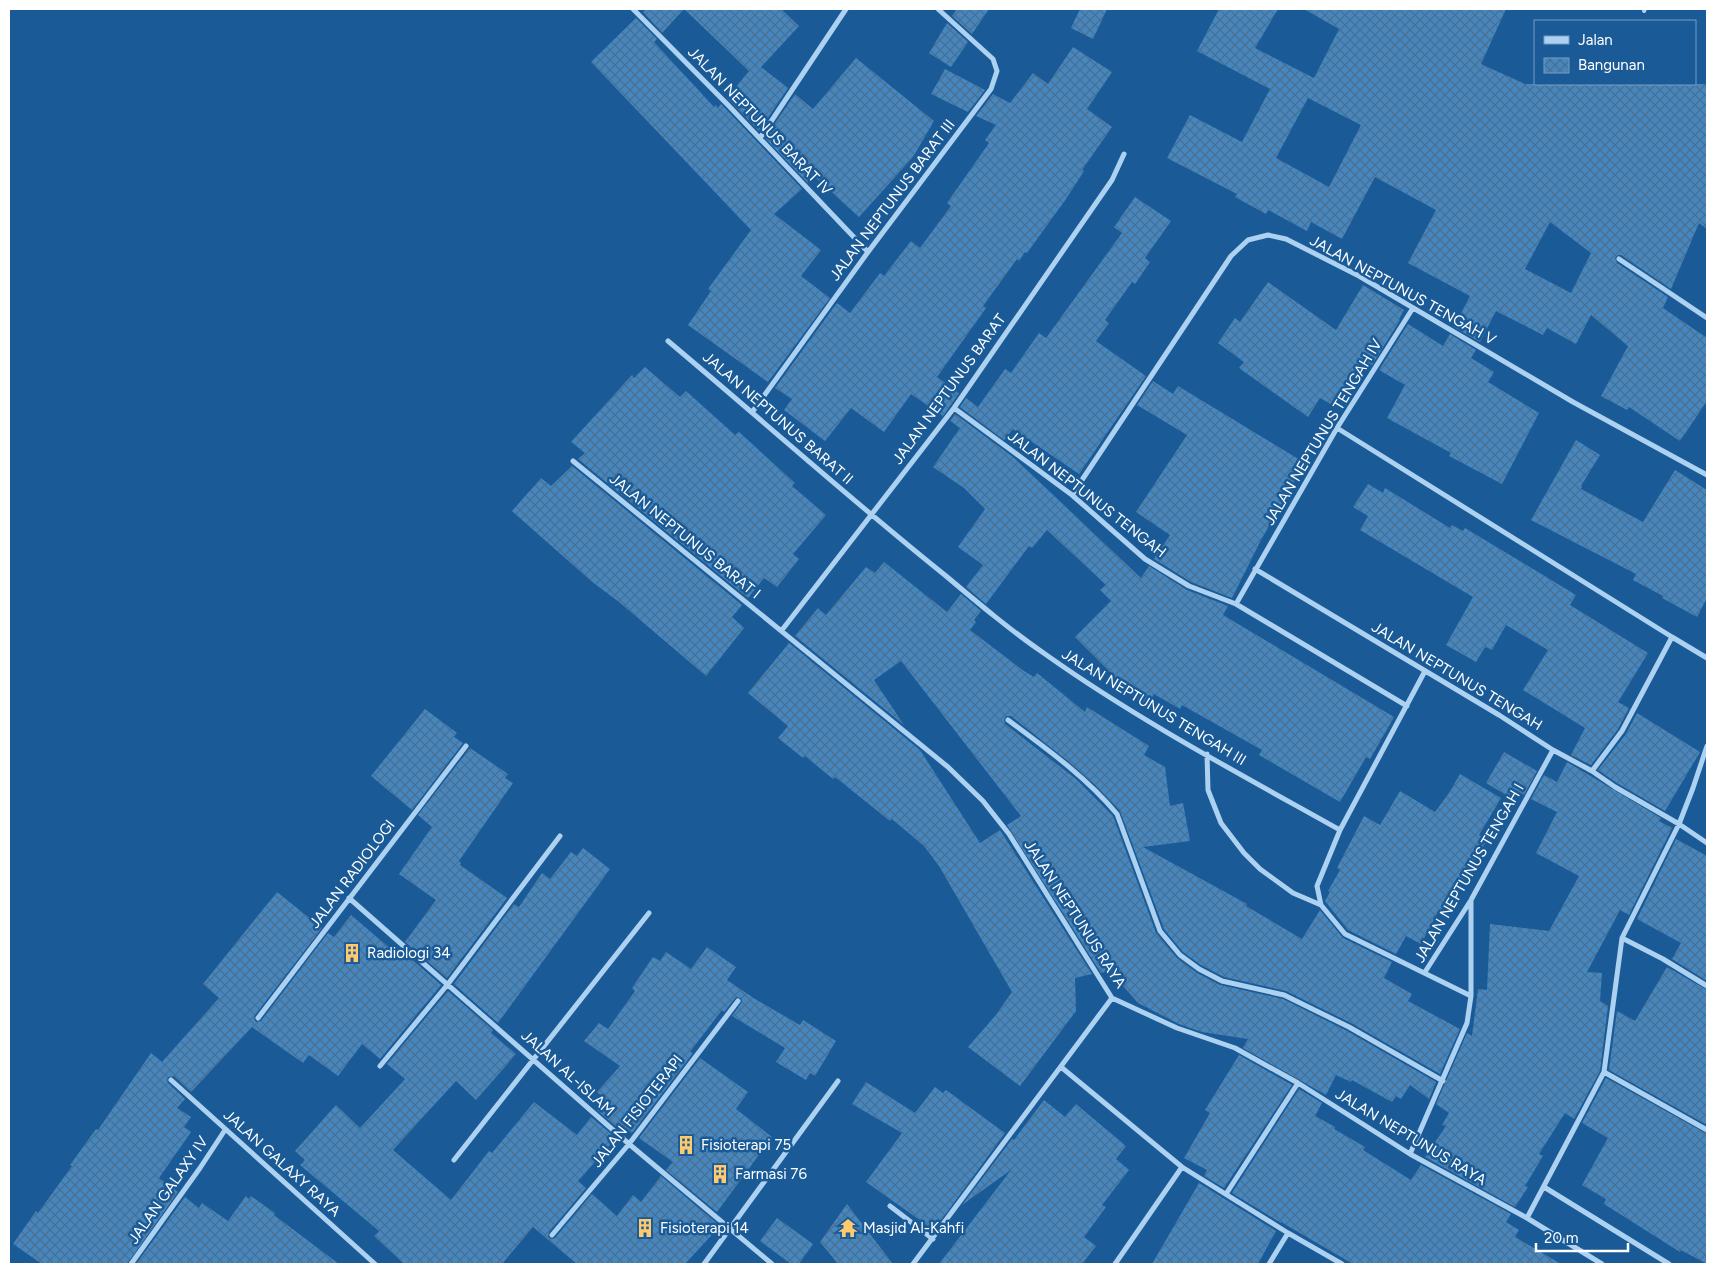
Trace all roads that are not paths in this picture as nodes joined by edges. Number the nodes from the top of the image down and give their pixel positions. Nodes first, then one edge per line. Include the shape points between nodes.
1 (633, 9) edge
2 (846, 9) edge
3 (938, 9) edge
4 (760, 138) junction
5 (1124, 154) dead end
6 (868, 252) junction
7 (1619, 259) dead end
8 (1413, 308) junction
9 (1707, 318) edge
10 (668, 341) dead end
11 (954, 408) junction
12 (753, 411) junction
13 (1337, 428) junction
14 (573, 461) dead end
15 (1707, 475) edge
16 (1072, 495) junction
17 (871, 516) junction
18 (1255, 569) junction
19 (1236, 604) junction
20 (782, 630) junction
21 (1672, 637) junction
22 (1707, 658) edge
23 (1425, 671) junction
24 (1407, 706) junction
25 (1008, 720) dead end
26 (466, 746) dead end
27 (1707, 746) edge
28 (1553, 750) junction
29 (1207, 754) junction
30 (1592, 771) junction
31 (1680, 824) junction
32 (1340, 830) junction
33 (560, 836) dead end
34 (1707, 843) edge
35 (350, 898) junction
36 (1471, 900) junction
37 (1321, 905) junction
38 (649, 913) dead end
39 (1622, 938) junction
40 (1425, 972) junction
41 (448, 984) junction
42 (1707, 986) edge
43 (1471, 996) junction
44 (1112, 998) junction
45 (738, 1001) dead end
46 (258, 1018) dead end
47 (533, 1058) junction
48 (380, 1066) dead end
49 (1061, 1067) junction
50 (1604, 1072) junction
51 (171, 1080) dead end
52 (838, 1081) dead end
53 (1443, 1081) junction
54 (1298, 1084) junction
55 (225, 1130) junction
56 (1707, 1130) edge
57 (629, 1144) junction
58 (1410, 1154) junction
59 (454, 1160) dead end
60 (1182, 1167) junction
61 (1544, 1187) junction
62 (1226, 1194) junction
63 (890, 1206) dead end
64 (1527, 1218) junction
65 (731, 1228) junction
66 (1288, 1233) junction
67 (552, 1235) dead end
68 (932, 1239) junction
69 (369, 1259) junction
70 (131, 1264) edge
71 (365, 1264) edge
72 (376, 1264) edge
73 (704, 1264) edge
74 (772, 1264) edge
75 (913, 1264) edge
76 (1115, 1264) edge
77 (1269, 1264) edge
78 (1342, 1264) edge
79 (1602, 1264) edge
80 (1669, 1264) edge

1 - 4 street, JALAN NEPTUNUS BARAT IV
2 - 4 street
3 - 6 street, JALAN NEPTUNUS BARAT III via 993,59 997,71 991,89
4 - 6 street, JALAN NEPTUNUS BARAT IV
5 - 11 street, JALAN NEPTUNUS BARAT via 1112,180
6 - 12 street, JALAN NEPTUNUS BARAT III
7 - 9 street
8 - 13 street, JALAN NEPTUNUS TENGAH IV
8 - 15 street, JALAN NEPTUNUS TENGAH V via 1573,402
8 - 16 street, JALAN NEPTUNUS TENGAH V via 1359,276 1286,240 1268,235 1248,240 1231,256
10 - 12 street, JALAN NEPTUNUS BARAT II
11 - 16 street, JALAN NEPTUNUS TENGAH
11 - 17 street, JALAN NEPTUNUS BARAT
12 - 17 street, JALAN NEPTUNUS BARAT II
13 - 18 street, JALAN NEPTUNUS TENGAH IV
13 - 21 street
14 - 20 street, JALAN NEPTUNUS BARAT I
16 - 19 street, JALAN NEPTUNUS TENGAH via 1145,558 1189,586
17 - 20 street, JALAN NEPTUNUS BARAT
17 - 29 street, JALAN NEPTUNUS TENGAH III via 1042,653 1095,689
18 - 19 street
18 - 23 street, JALAN NEPTUNUS TENGAH
19 - 24 street, JALAN NEPTUNUS TENGAH
20 - 44 street, JALAN NEPTUNUS RAYA via 948,767 983,801 1009,834
21 - 22 street
21 - 30 street via 1622,731
23 - 24 street
23 - 28 street, JALAN NEPTUNUS TENGAH
24 - 32 street
25 - 53 street via 1065,763 1117,814 1160,931 1180,956 1222,981 1284,995 1350,1027
26 - 35 street, JALAN RADIOLOGI
27 - 31 street
28 - 30 street, JALAN NEPTUNUS TENGAH
28 - 36 street, JALAN NEPTUNUS TENGAH I
29 - 32 street, JALAN NEPTUNUS TENGAH III
29 - 37 street via 1208,790 1222,823 1244,853 1293,892
30 - 31 street, JALAN NEPTUNUS TENGAH
31 - 34 street, JALAN NEPTUNUS TENGAH
31 - 39 street
32 - 37 street via 1318,886
33 - 41 street
35 - 41 street, JALAN AL-ISLAM
35 - 46 street, JALAN RADIOLOGI
36 - 40 street, JALAN NEPTUNUS TENGAH I
36 - 43 street
37 - 40 street via 1345,934
38 - 47 street
39 - 42 street
39 - 50 street
40 - 43 street, JALAN NEPTUNUS TENGAH I
41 - 47 street, JALAN AL-ISLAM
41 - 48 street
43 - 53 street via 1466,1023
44 - 49 street
44 - 54 street, JALAN NEPTUNUS RAYA via 1177,1028 1235,1048
45 - 57 street, JALAN FISIOTERAPI
47 - 57 street, JALAN AL-ISLAM
47 - 59 street
49 - 60 street
49 - 68 street
50 - 56 street
50 - 61 street
51 - 55 street, JALAN GALAXY RAYA
52 - 65 street
53 - 58 street
54 - 58 street, JALAN NEPTUNUS RAYA
54 - 62 street
55 - 69 street, JALAN GALAXY RAYA
55 - 70 street, JALAN GALAXY IV
57 - 65 street, JALAN AL-ISLAM
57 - 67 street, JALAN FISIOTERAPI
58 - 64 street, JALAN NEPTUNUS RAYA
60 - 62 street
60 - 76 street
61 - 64 street
61 - 80 street
62 - 66 street
63 - 68 street
64 - 79 street, JALAN NEPTUNUS RAYA
65 - 73 street
65 - 74 street, JALAN AL-ISLAM
66 - 77 street
66 - 78 street
68 - 75 street
69 - 71 street
69 - 72 street, JALAN GALAXY RAYA

